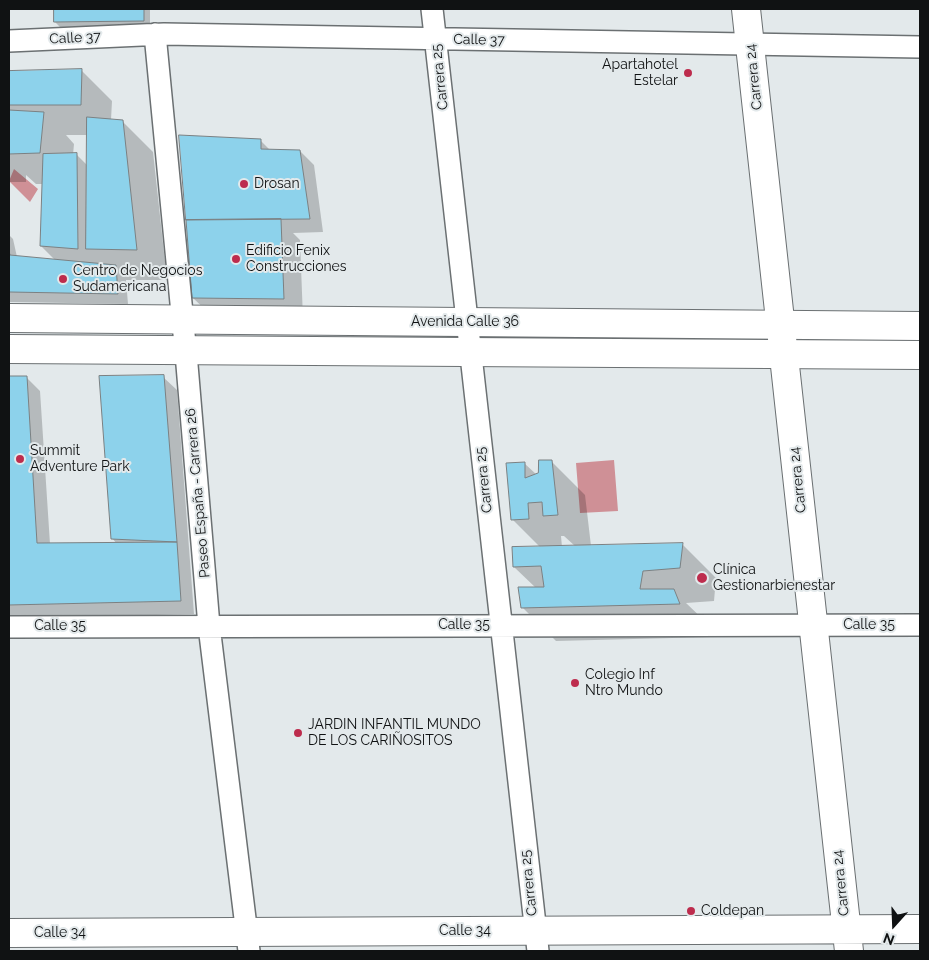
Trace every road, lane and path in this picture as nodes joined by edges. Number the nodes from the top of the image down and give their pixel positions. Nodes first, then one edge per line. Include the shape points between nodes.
1 (432, 9) edge
2 (746, 9) edge
3 (155, 34) junction
4 (436, 40) junction
5 (9, 41) edge
6 (750, 46) junction
7 (920, 47) edge
8 (9, 318) edge
9 (183, 320) junction
10 (468, 322) junction
11 (781, 325) junction
12 (920, 326) edge
13 (9, 349) edge
14 (186, 350) junction
15 (471, 351) junction
16 (784, 354) junction
17 (920, 355) edge
18 (814, 624) junction
19 (500, 625) junction
20 (920, 625) edge
21 (209, 626) junction
22 (9, 627) edge
23 (920, 929) edge
24 (9, 933) edge
25 (848, 940) edge
26 (536, 941) edge
27 (248, 942) edge

1 - 4 street, Carrera 25
2 - 6 street, Carrera 24
3 - 4 street, Calle 37
3 - 5 street, Calle 37
3 - 9 street, Paseo España - Carrera 26
4 - 6 street, Calle 37
4 - 10 street, Carrera 25
6 - 7 street, Calle 37
6 - 11 street, Carrera 24
8 - 9 street, Avenida Calle 36
9 - 10 street, Avenida Calle 36
9 - 14 street, Paseo España - Carrera 26
10 - 11 street, Avenida Calle 36
10 - 15 street, Carrera 25
11 - 12 street, Avenida Calle 36
11 - 16 street, Carrera 24
13 - 14 street
14 - 15 street
14 - 21 street, Paseo España - Carrera 26
15 - 16 street
15 - 19 street, Carrera 25
16 - 17 street
16 - 18 street, Carrera 24
18 - 19 street, Calle 35
18 - 20 street, Calle 35
18 - 25 street, Carrera 24
19 - 21 street, Calle 35
19 - 26 street, Carrera 25
21 - 22 street, Calle 35
21 - 27 street, Paseo España - Carrera 26
23 - 25 street, Calle 34
24 - 27 street, Calle 34
25 - 26 street, Calle 34
26 - 27 street, Calle 34

